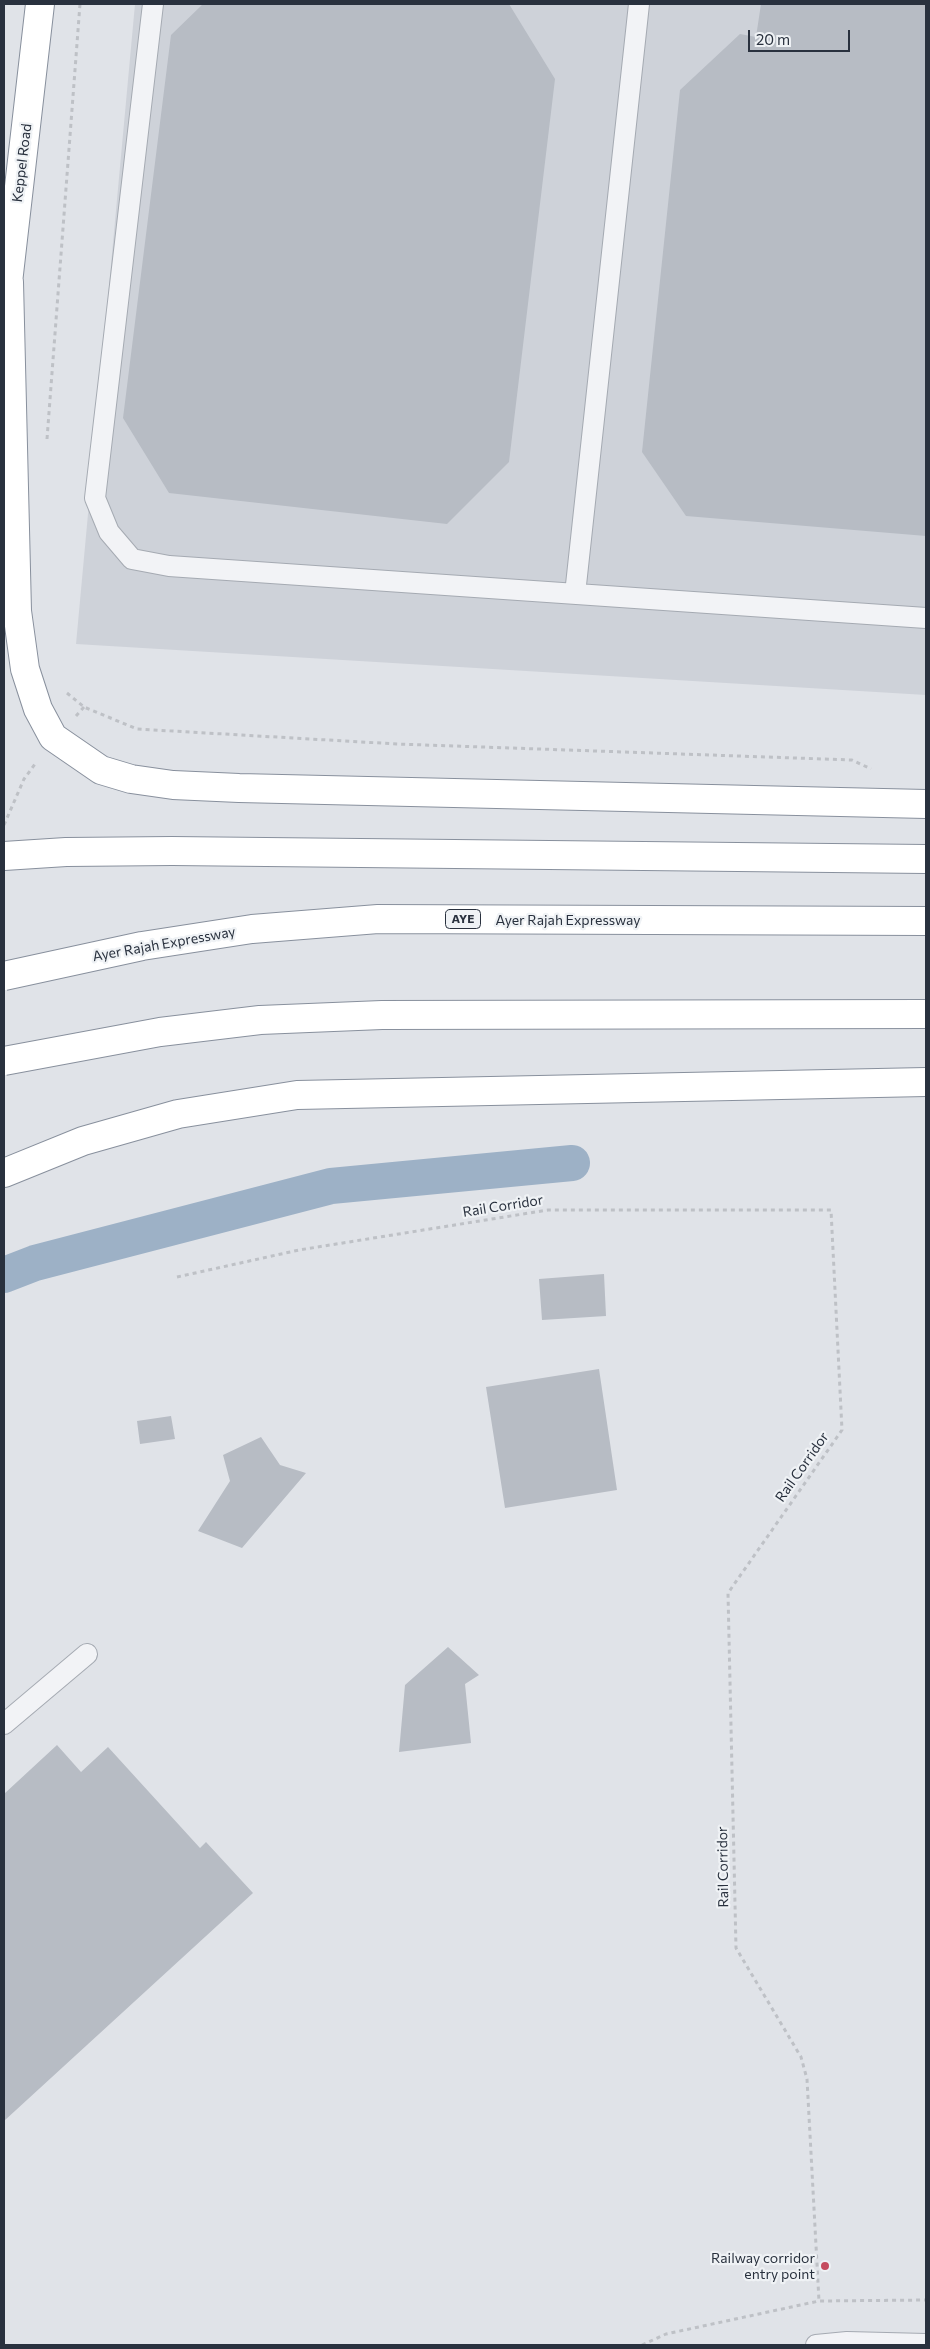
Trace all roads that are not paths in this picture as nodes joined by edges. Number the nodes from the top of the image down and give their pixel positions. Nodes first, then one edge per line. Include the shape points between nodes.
1 (40, 4) edge
2 (153, 4) edge
3 (639, 4) edge
4 (8, 282) junction
5 (4, 323) edge
6 (575, 594) junction
7 (926, 618) edge
8 (926, 804) edge
9 (4, 856) edge
10 (926, 859) edge
11 (926, 921) edge
12 (4, 976) edge
13 (926, 1014) edge
14 (4, 1061) edge
15 (926, 1082) edge
16 (4, 1173) edge
17 (87, 1654) dead end
18 (4, 1724) edge
19 (926, 2344) edge
20 (816, 2345) edge

1 - 4 highway, Keppel Road
2 - 6 lane via 95,498 110,532 132,559 169,566
3 - 6 lane
4 - 5 highway, Keppel Road
4 - 8 highway via 16,611 25,670 38,709 53,737 101,770 131,779 173,785
6 - 7 lane
9 - 10 highway, bridge via 172,851
11 - 12 highway, Ayer Rajah Expressway / AYE, bridge via 378,919 252,929 142,946
13 - 14 highway, bridge via 382,1015 269,1020 160,1032
15 - 16 highway via 297,1095 178,1114 83,1141
17 - 18 lane
19 - 20 lane via 847,2342

